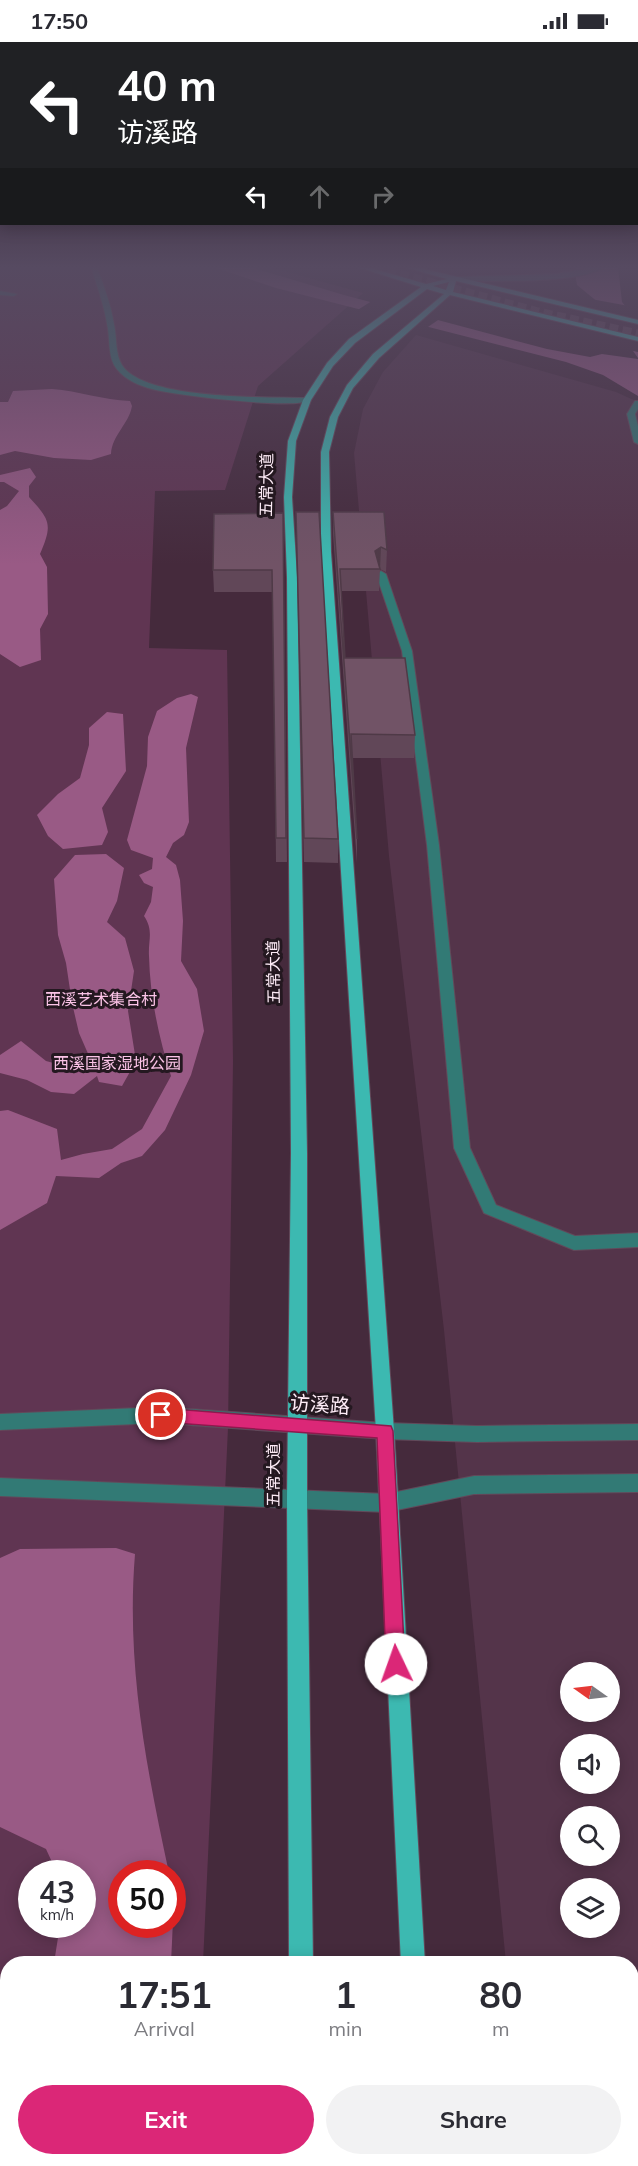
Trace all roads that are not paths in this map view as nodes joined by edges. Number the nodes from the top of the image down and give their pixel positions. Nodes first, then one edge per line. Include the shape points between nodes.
1 (118, 366) edge
2 (330, 366) edge
3 (368, 366) edge
4 (307, 400) junction
5 (638, 403) edge
6 (638, 442) edge
7 (381, 574) edge
8 (638, 1240) edge
9 (0, 1422) edge
10 (297, 1425) junction
11 (385, 1431) junction
12 (638, 1432) edge
13 (638, 1483) edge
14 (0, 1487) edge
15 (297, 1498) junction
16 (387, 1503) junction
17 (301, 1956) edge
18 (413, 1956) edge

1 - 4 street via 127,377 155,389
2 - 4 main road, 五常大道
3 - 11 main road via 350,387 334,417 324,452 326,552
4 - 10 main road, 五常大道 via 291,441 288,497 299,1154
5 - 6 street via 631,414
7 - 8 street via 408,662 433,845 462,1148 490,1209 574,1243
9 - 10 street, 访溪路 via 161,1415
10 - 11 street, 访溪路
10 - 15 main road, 五常大道
11 - 12 street, 访溪路
11 - 16 main road
13 - 16 street via 474,1485
14 - 15 street
15 - 16 street
15 - 17 main road, 五常大道
16 - 18 main road

